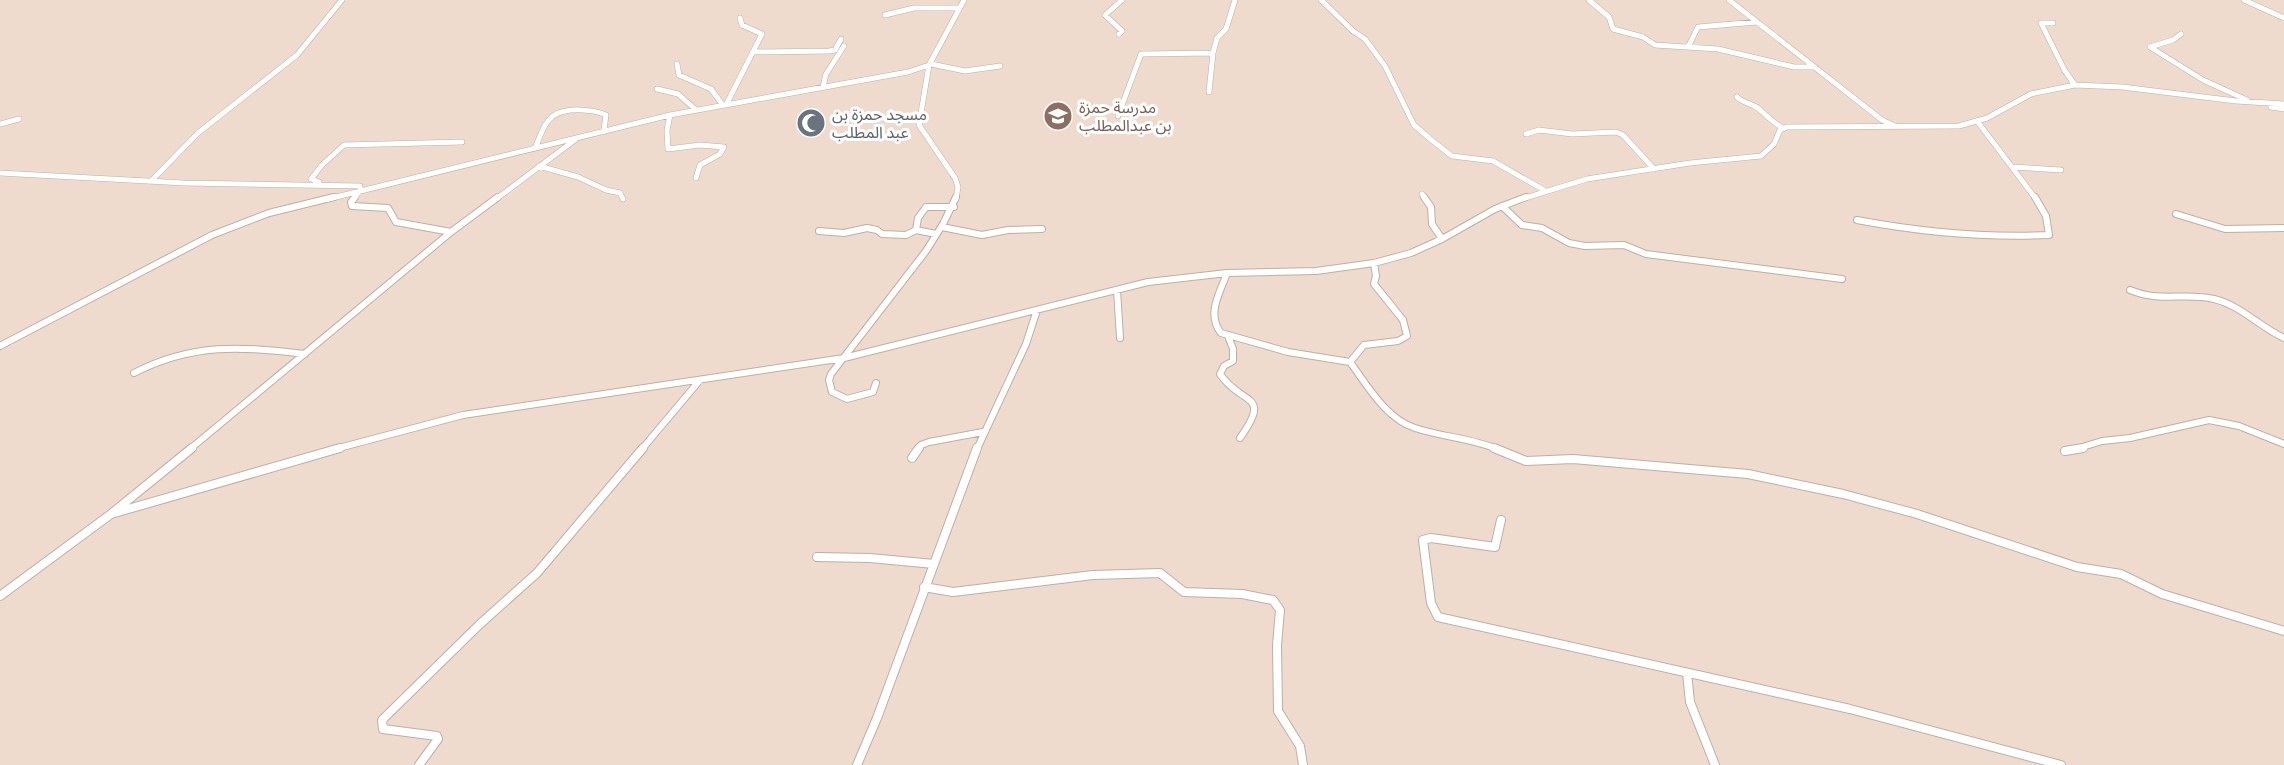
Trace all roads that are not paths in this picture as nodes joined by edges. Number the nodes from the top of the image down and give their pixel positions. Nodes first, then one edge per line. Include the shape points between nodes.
1 (342, 0) edge
2 (964, 0) edge
3 (1122, 0) edge
4 (1235, 0) edge
5 (1321, 0) edge
6 (1589, 0) edge
7 (1730, 0) edge
8 (2244, 0) edge
9 (959, 8) junction
10 (885, 15) dead end
11 (740, 18) dead end
12 (2284, 18) edge
13 (1757, 22) junction
14 (2054, 23) dead end
15 (1119, 34) dead end
16 (2181, 34) dead end
17 (842, 39) dead end
18 (844, 46) dead end
19 (1689, 47) junction
20 (753, 52) junction
21 (1213, 53) junction
22 (677, 64) dead end
23 (930, 65) junction
24 (1000, 66) dead end
25 (1815, 67) junction
26 (2075, 85) junction
27 (823, 87) junction
28 (657, 89) dead end
29 (1209, 92) dead end
30 (1737, 97) dead end
31 (2236, 101) junction
32 (2252, 102) junction
33 (725, 104) junction
34 (2284, 104) edge
35 (695, 109) junction
36 (2284, 109) edge
37 (670, 115) junction
38 (1118, 116) dead end
39 (19, 119) dead end
40 (1977, 121) junction
41 (0, 124) edge
42 (1882, 124) junction
43 (1783, 128) junction
44 (604, 130) junction
45 (1526, 134) dead end
46 (580, 136) junction
47 (462, 142) dead end
48 (536, 146) junction
49 (539, 165) junction
50 (2012, 167) junction
51 (1654, 168) junction
52 (2061, 170) dead end
53 (0, 173) edge
54 (696, 178) dead end
55 (151, 181) junction
56 (335, 186) junction
57 (375, 186) junction
58 (361, 189) junction
59 (1544, 190) junction
60 (1422, 195) dead end
61 (623, 199) dead end
62 (1502, 206) junction
63 (954, 207) junction
64 (2176, 214) dead end
65 (1857, 220) dead end
66 (942, 227) junction
67 (2284, 228) edge
68 (1042, 229) dead end
69 (916, 230) junction
70 (819, 231) dead end
71 (451, 232) junction
72 (936, 234) junction
73 (1442, 239) junction
74 (1374, 263) junction
75 (1227, 273) junction
76 (1842, 279) dead end
77 (1117, 290) junction
78 (2130, 290) dead end
79 (1037, 310) junction
80 (1228, 336) junction
81 (1120, 338) dead end
82 (2284, 338) edge
83 (0, 346) edge
84 (305, 354) junction
85 (844, 358) junction
86 (1350, 362) junction
87 (134, 373) dead end
88 (700, 381) junction
89 (876, 383) dead end
90 (983, 432) junction
91 (1240, 438) dead end
92 (2284, 444) edge
93 (2065, 451) dead end
94 (912, 458) dead end
95 (111, 514) junction
96 (1501, 520) dead end
97 (817, 557) dead end
98 (934, 564) junction
99 (924, 587) junction
100 (0, 596) edge
101 (2284, 631) edge
102 (1687, 674) junction
103 (419, 765) edge
104 (857, 765) edge
105 (1303, 765) edge
106 (1715, 765) edge
107 (2061, 765) edge

1 - 55 street via 297,55 204,128
2 - 9 street
3 - 15 street via 1105,15 1118,25 1122,31
4 - 21 street
5 - 59 street via 1365,39 1385,66 1414,125 1429,138 1452,156 1493,161
6 - 19 street via 1609,17 1616,31 1636,34 1655,45
7 - 13 street
8 - 12 street
9 - 10 street via 914,8
9 - 23 street
11 - 20 street via 742,25 762,34
13 - 19 street via 1704,25 1696,30
13 - 25 street
14 - 26 street via 2041,23
16 - 32 street via 2150,47 2203,80
17 - 20 street via 836,49 829,51
18 - 27 street via 826,74
19 - 25 street via 1745,54 1794,67
20 - 33 street
21 - 29 street
21 - 38 street via 1141,54
22 - 33 street via 679,75 711,89
23 - 24 street via 965,71
23 - 27 street
23 - 63 street via 919,125 956,182
25 - 42 street
26 - 31 street
26 - 40 street via 2031,94
27 - 33 street
28 - 35 street via 678,93
30 - 43 street
31 - 32 street
31 - 36 street
32 - 34 street
33 - 35 street
35 - 37 street
37 - 44 street
37 - 54 street via 668,149 724,147 720,154 700,165
39 - 41 street
40 - 42 street via 1940,128
40 - 50 street
42 - 43 street
43 - 51 street via 1761,156
44 - 46 street
44 - 48 street via 603,112 556,114
45 - 51 street via 1539,130 1572,134 1616,132
46 - 48 street
46 - 49 street
47 - 56 street via 344,145 311,179
48 - 57 street
49 - 61 street via 620,193
49 - 71 street
50 - 52 street
50 - 65 street via 2045,214 2049,235 1962,235
51 - 59 street
53 - 55 street
55 - 56 street
56 - 57 street
57 - 58 street
58 - 71 street via 352,206 388,208 396,222
58 - 83 street via 245,220
59 - 62 street
60 - 73 street via 1431,207 1431,225
62 - 73 street
62 - 76 street via 1522,225 1542,228 1577,245 1624,245 1646,254
63 - 66 street
63 - 69 street via 927,207 918,218
64 - 67 street via 2225,229
66 - 68 street via 982,235
66 - 72 street
69 - 70 street via 901,236 867,228 844,233
69 - 72 street
71 - 84 street
72 - 85 street
73 - 74 street
74 - 75 street via 1316,271
74 - 86 street via 1374,284 1403,320 1408,333 1403,339 1361,347
75 - 77 street via 1148,282
75 - 80 street via 1214,308 1214,324
77 - 79 street
77 - 81 street
78 - 82 street via 2148,299 2200,296 2223,301
79 - 85 street
79 - 90 street via 1026,344
80 - 86 street via 1288,352
80 - 91 street via 1234,357 1220,374 1223,381 1255,405 1251,426
84 - 87 street via 225,346 199,349 152,363
84 - 95 street
85 - 88 street
85 - 89 street via 829,380 837,397 854,400 873,392
86 - 101 street via 1365,386 1404,423 1483,443 1526,461 1584,460 1748,474 1843,494 2077,567 2121,573 2162,594
88 - 95 street via 463,415
88 - 103 street via 537,573 382,720 383,729 437,736
90 - 94 street via 929,442 921,445
90 - 98 street
92 - 93 street via 2239,426 2209,420
95 - 100 street
96 - 102 street via 1495,547 1423,540 1431,603 1438,617
97 - 98 street
98 - 99 street
99 - 104 street
99 - 105 street via 953,592 1093,575 1160,573 1184,592 1242,594 1273,600 1280,610 1276,645 1278,711 1300,746
102 - 106 street via 1690,702
102 - 107 street via 1850,709

